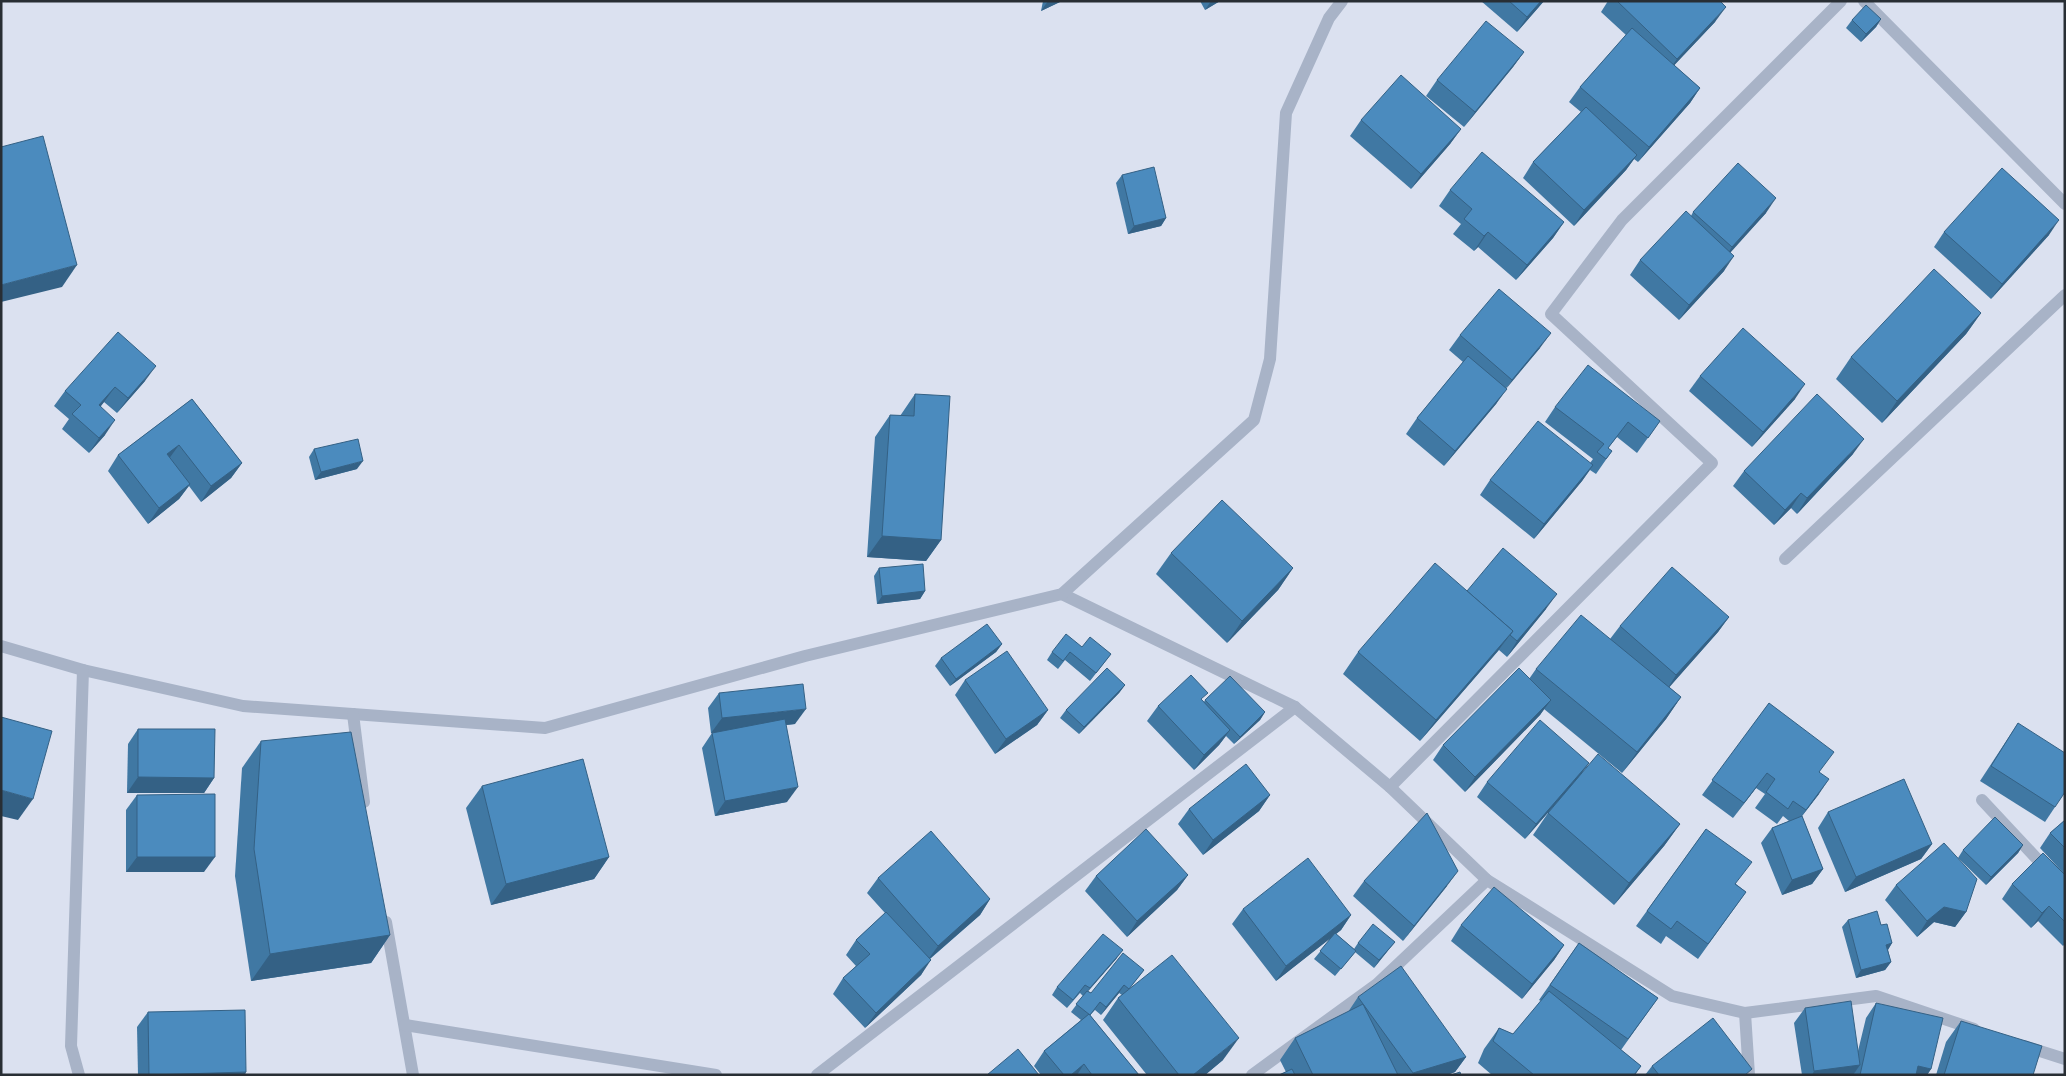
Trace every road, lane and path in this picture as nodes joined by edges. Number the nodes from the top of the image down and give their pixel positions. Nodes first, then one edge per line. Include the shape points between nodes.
1 (1342, 1) edge
2 (1841, 1) edge
3 (1864, 1) edge
4 (2065, 204) edge
5 (2065, 295) edge
6 (1786, 559) dead end
7 (1062, 594) junction
8 (1, 646) edge
9 (83, 670) junction
10 (1295, 707) junction
11 (353, 714) junction
12 (1390, 787) junction
13 (1982, 800) dead end
14 (367, 818) edge
15 (1487, 880) junction
16 (2065, 889) edge
17 (384, 912) edge
18 (1745, 1013) junction
19 (405, 1026) junction
20 (1989, 1034) edge
21 (2008, 1040) edge
22 (2065, 1059) edge
23 (79, 1075) edge
24 (413, 1075) edge
25 (716, 1075) edge
26 (817, 1075) edge
27 (1252, 1075) edge
28 (1749, 1075) edge

1 - 7 street via 1328,18 1286,113 1270,359 1254,420
2 - 12 street via 1622,220 1551,314 1712,463
3 - 4 street
5 - 6 street
7 - 10 street
7 - 11 street via 804,656 545,728
8 - 9 street
9 - 11 street via 243,706
9 - 23 street via 72,1046
10 - 12 street
10 - 26 street
11 - 14 street
12 - 15 street
13 - 16 street
15 - 18 street via 1672,996
15 - 27 street via 1377,984
17 - 19 street
18 - 20 street via 1876,996
18 - 28 street
19 - 24 street
19 - 25 street
21 - 22 street

